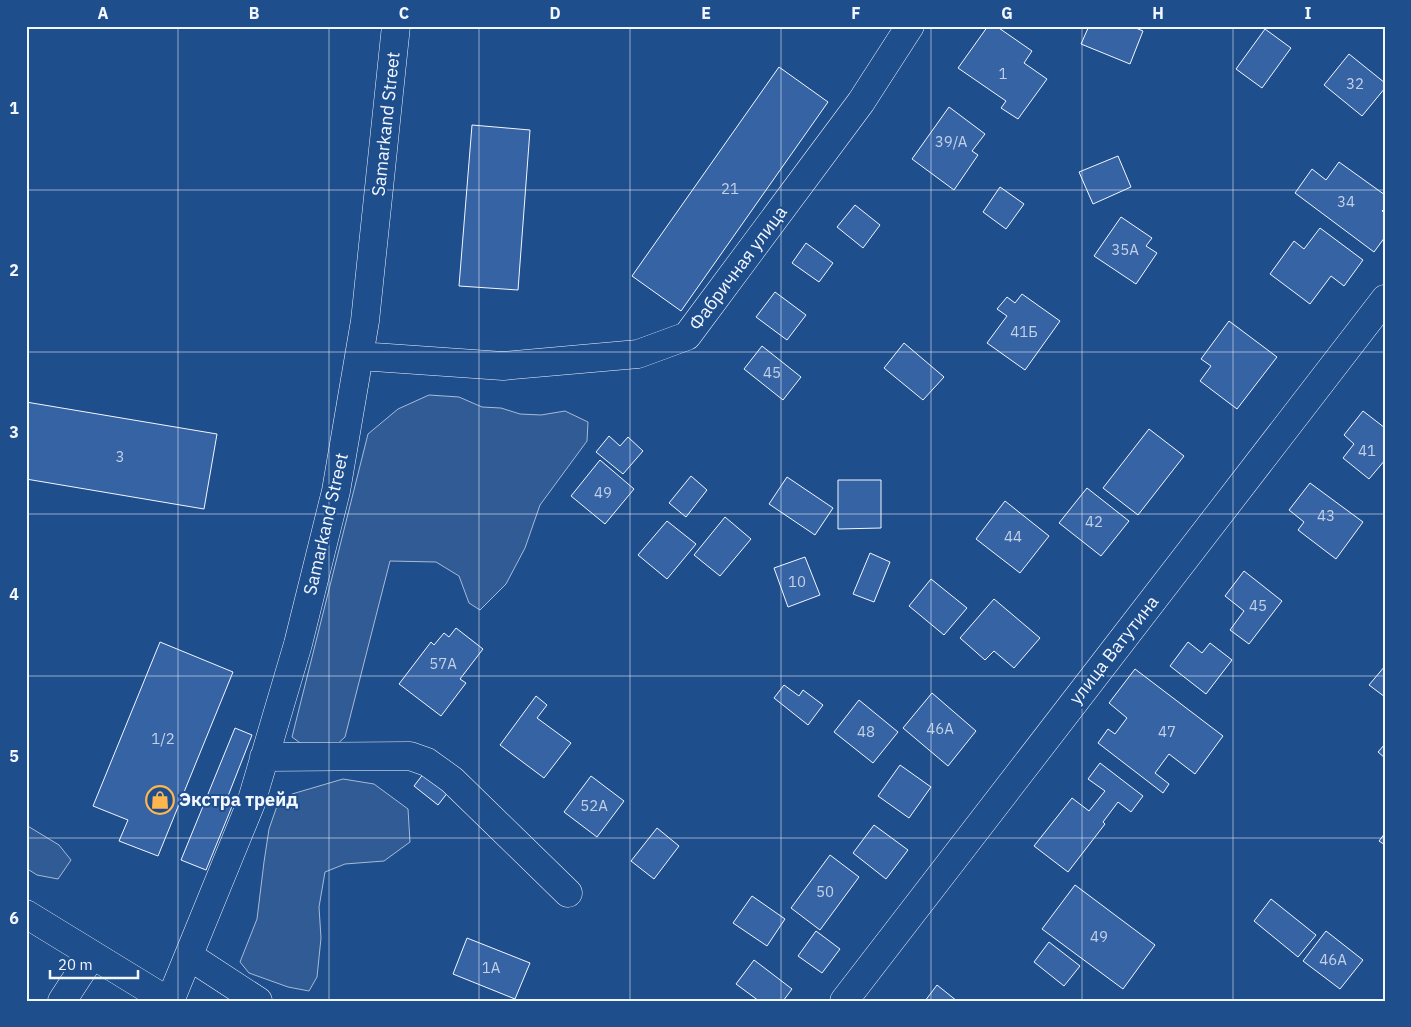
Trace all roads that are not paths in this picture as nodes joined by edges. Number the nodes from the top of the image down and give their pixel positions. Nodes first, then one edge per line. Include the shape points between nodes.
1 (396, 26) edge
2 (910, 26) edge
3 (1385, 299) edge
4 (359, 356) junction
5 (264, 757) junction
6 (568, 893) dead end
7 (26, 914) edge
8 (92, 955) junction
9 (189, 956) junction
10 (62, 1001) edge
11 (169, 1001) edge
12 (258, 1001) edge
13 (844, 1001) edge

1 - 4 street, Samarkand Street
2 - 4 street, Фабричная улица via 861,102 687,336 638,354 503,366
3 - 13 street, улица Ватутина
4 - 5 street, Samarkand Street via 336,491 298,644
5 - 6 street via 410,756 427,762 452,780
5 - 9 street, Samarkand Street via 251,804
7 - 8 street
8 - 10 street
8 - 11 street
9 - 11 street, Samarkand Street
9 - 12 street

